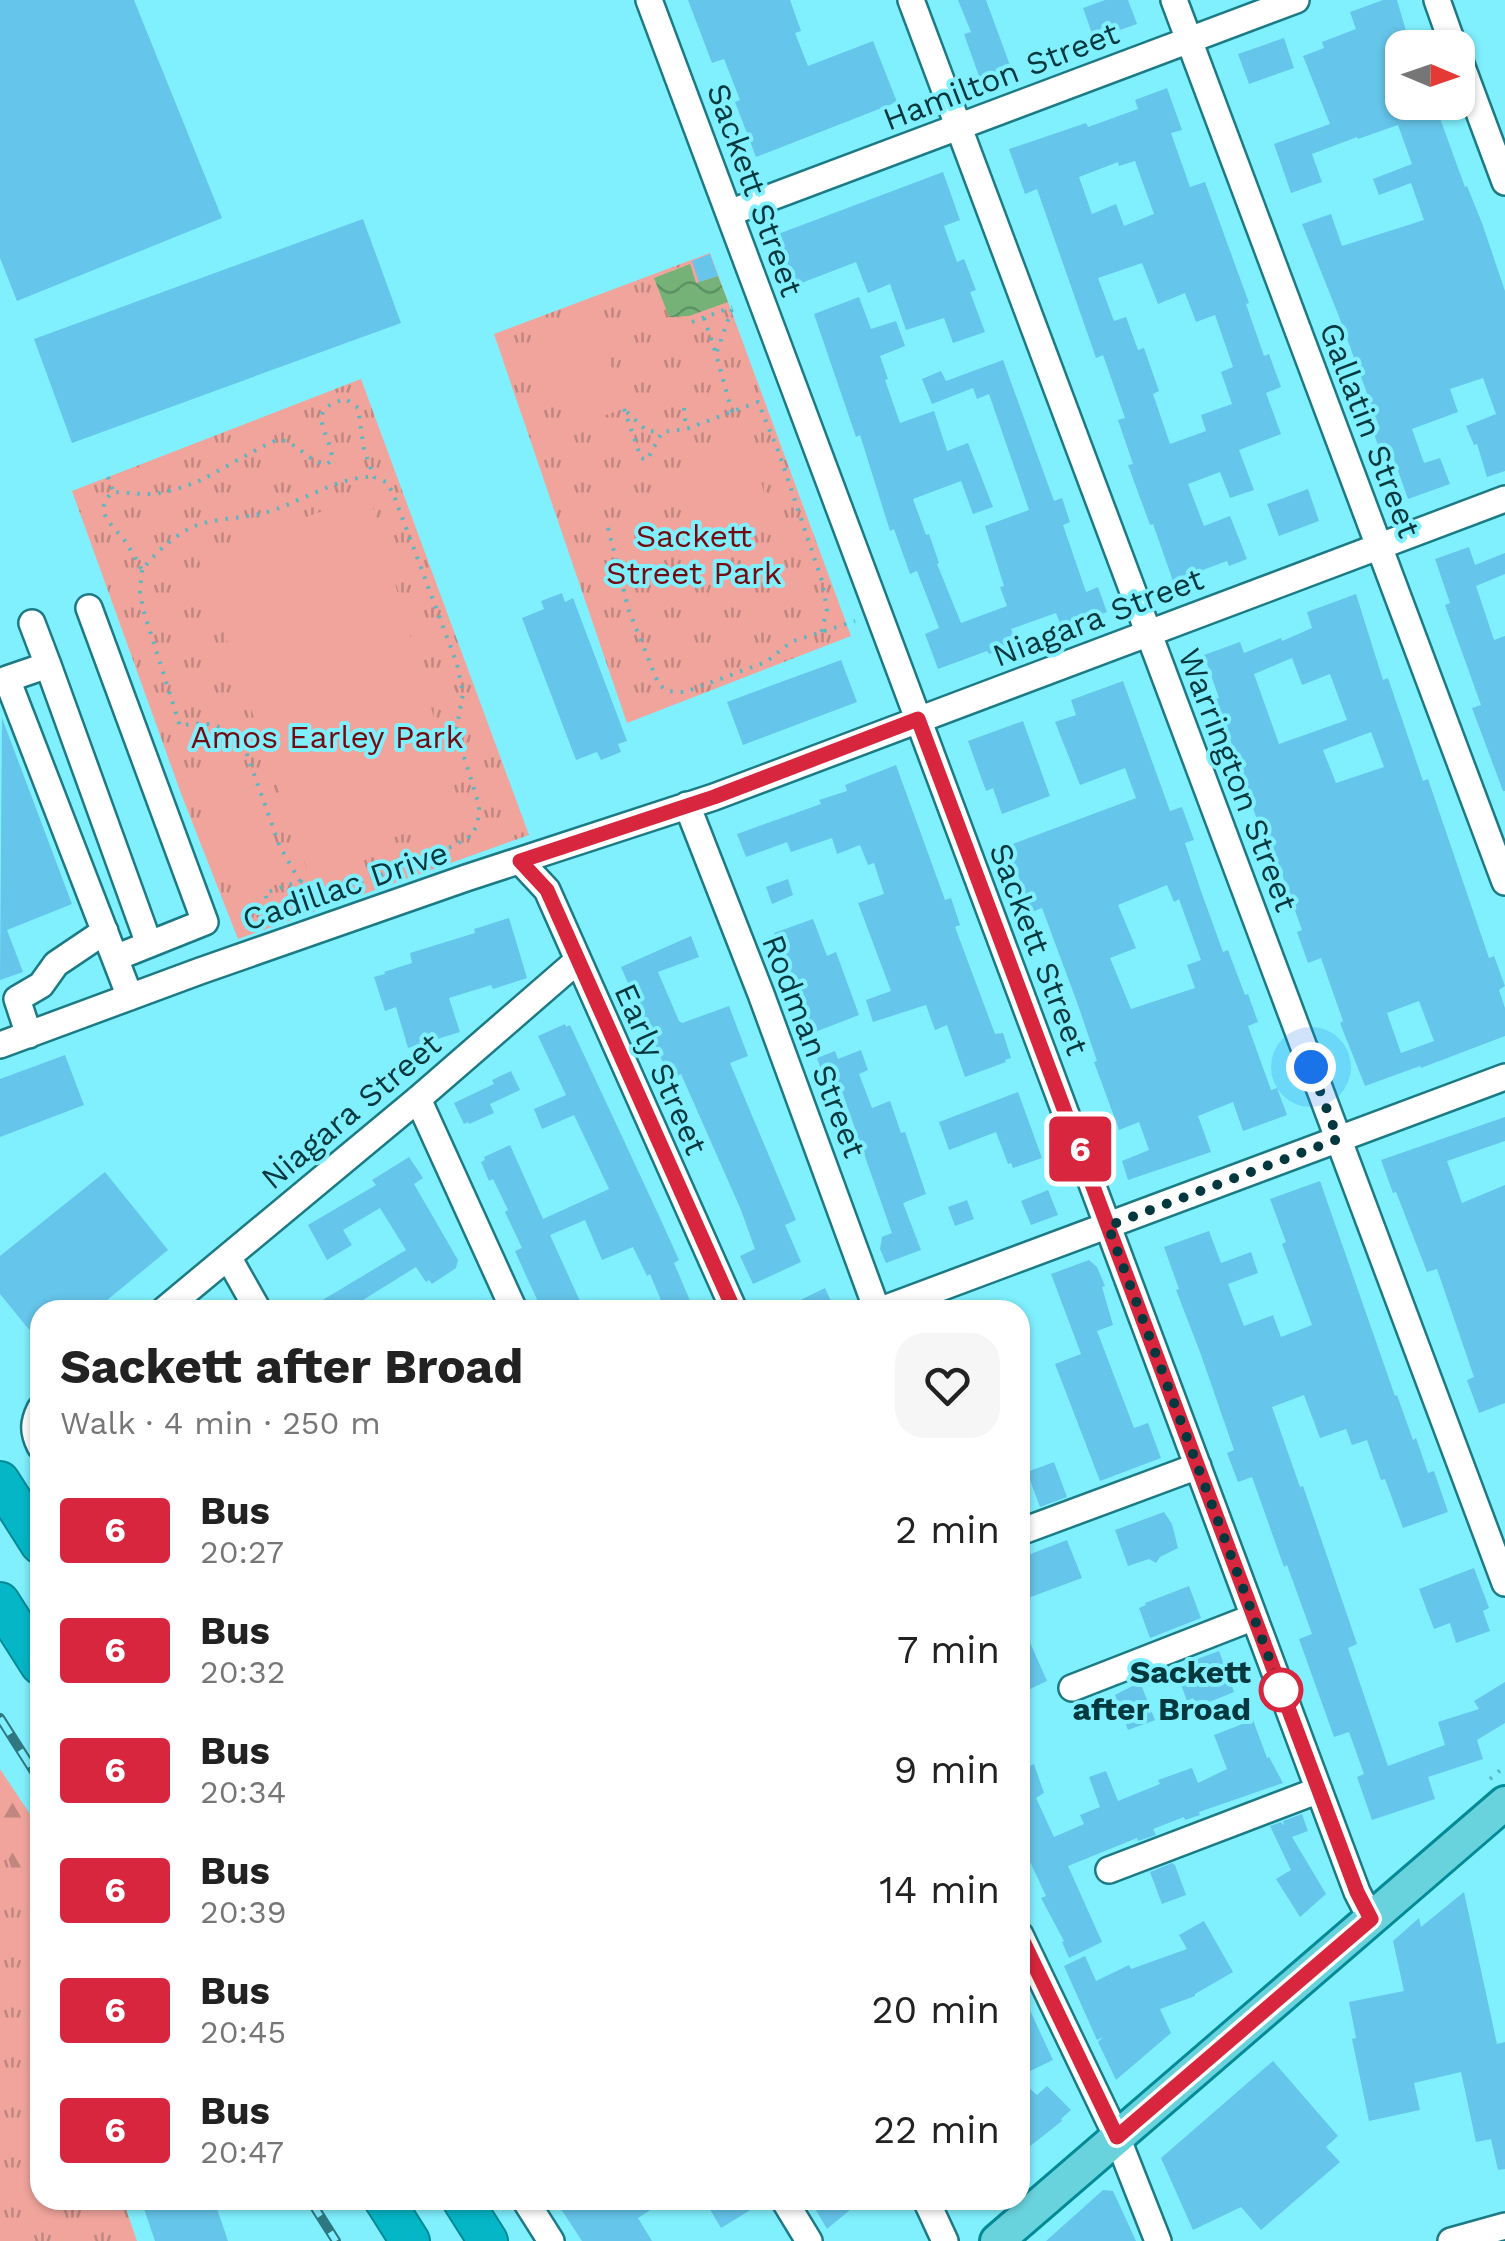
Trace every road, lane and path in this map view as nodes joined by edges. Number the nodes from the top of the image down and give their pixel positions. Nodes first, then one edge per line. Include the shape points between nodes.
1 (649, 0) edge
2 (911, 0) edge
3 (1174, 0) edge
4 (1296, 0) edge
5 (1436, 0) edge
6 (1447, 30) edge
7 (1189, 40) junction
8 (1475, 102) edge
9 (959, 126) junction
10 (1505, 182) edge
11 (729, 213) junction
12 (760, 296) junction
13 (732, 306) junction
14 (704, 318) junction
15 (692, 322) dead end
16 (716, 354) junction
17 (684, 408) dead end
18 (732, 412) junction
19 (686, 429) junction
20 (662, 432) junction
21 (108, 477) dead end
22 (374, 477) junction
23 (114, 492) junction
24 (1505, 499) edge
25 (608, 528) dead end
26 (1379, 546) junction
27 (142, 570) junction
28 (89, 608) dead end
29 (878, 613) junction
30 (32, 623) dead end
31 (1148, 633) junction
32 (821, 634) junction
33 (48, 665) junction
34 (4, 681) edge
35 (918, 719) junction
36 (714, 797) joint
37 (687, 805) junction
38 (520, 861) junction
39 (300, 881) junction
40 (1505, 882) edge
41 (274, 926) dead end
42 (105, 931) junction
43 (148, 944) junction
44 (116, 958) junction
45 (577, 961) junction
46 (130, 996) junction
47 (8, 1002) edge
48 (29, 1034) junction
49 (0, 1046) edge
50 (1505, 1077) edge
51 (418, 1099) junction
52 (1338, 1139) junction
53 (1108, 1226) junction
54 (228, 1257) junction
55 (176, 1300) edge
56 (252, 1300) edge
57 (509, 1300) edge
58 (730, 1300) edge
59 (875, 1300) edge
60 (906, 1300) edge
61 (1198, 1466) junction
62 (0, 1481) edge
63 (30, 1528) edge
64 (1030, 1528) edge
65 (1505, 1583) edge
66 (0, 1602) edge
67 (1254, 1617) junction
68 (30, 1648) edge
69 (1072, 1688) dead end
70 (1319, 1790) junction
71 (1505, 1803) edge
72 (1108, 1870) dead end
73 (1371, 1919) junction
74 (1030, 1956) edge
75 (1117, 2137) junction
76 (390, 2210) edge
77 (468, 2210) edge
78 (531, 2210) edge
79 (790, 2210) edge
80 (931, 2210) edge
81 (1505, 2226) edge
82 (410, 2241) edge
83 (488, 2241) edge
84 (551, 2241) edge
85 (809, 2241) edge
86 (945, 2241) edge
87 (997, 2241) edge
88 (1158, 2241) edge
89 (1452, 2241) edge

1 - 11 street, Sackett Street
2 - 9 street, Warrington Street
3 - 7 street, Gallatin Street
4 - 7 street, Hamilton Street
5 - 6 street
7 - 9 street, Hamilton Street
7 - 26 street, Gallatin Street
8 - 10 street
9 - 11 street, Hamilton Street
9 - 31 street, Warrington Street
11 - 12 street, Sackett Street
12 - 13 path
12 - 29 street, Sackett Street
13 - 14 path
13 - 16 path
14 - 15 path
14 - 16 path
16 - 18 path
17 - 19 path
18 - 19 path
18 - 32 path via 758,402 780,453 822,581 827,609
19 - 20 path
20 - 20 path via 647,460 641,458 624,408 647,431
21 - 23 path
22 - 23 path via 358,408 346,399 323,412 332,452 326,465 288,442 270,441 196,482 158,494
22 - 27 path via 262,514 191,526
22 - 39 path via 393,492 457,664 463,694 456,731 479,817 462,842 370,878 331,889
23 - 27 path via 105,516
24 - 26 street, Niagara Street
25 - 32 path via 630,611 659,685 668,691 686,692
26 - 31 street, Niagara Street
26 - 40 street, Gallatin Street
27 - 39 path via 143,609 180,726 210,722 244,746 280,847
28 - 43 street via 205,922
29 - 32 path
29 - 35 street, Sackett Street
30 - 33 street
31 - 35 street, Niagara Street
31 - 52 street, Warrington Street
33 - 34 street
33 - 43 street
34 - 42 street
35 - 36 street, Niagara Street
35 - 53 street, Sackett Street
36 - 37 street, Cadillac Drive
37 - 38 street, Cadillac Drive
37 - 59 street, Rodman Street
38 - 45 street, Early Street via 547,890
38 - 46 street, Cadillac Drive
39 - 41 path via 265,893
42 - 44 street
42 - 47 street via 56,964 41,986
43 - 44 street
44 - 46 street
45 - 51 street, Niagara Street
45 - 58 street, Early Street
46 - 48 street, Cadillac Drive
47 - 48 street
48 - 49 street, Cadillac Drive
50 - 52 street
51 - 54 street, Niagara Street
51 - 57 street
52 - 53 street
52 - 65 street, Warrington Street
53 - 60 street
53 - 61 street, Sackett Street
54 - 55 street, Niagara Street
54 - 56 street
61 - 64 street
61 - 67 street, Sackett Street
62 - 63 highway
66 - 68 highway
67 - 69 street
67 - 70 street, Sackett Street
70 - 72 street
70 - 73 street, Sackett Street
71 - 73 main road
73 - 75 main road
74 - 75 street
75 - 87 main road
75 - 88 street
76 - 82 highway
77 - 83 highway
78 - 84 street
79 - 85 street
80 - 86 street
81 - 89 street

